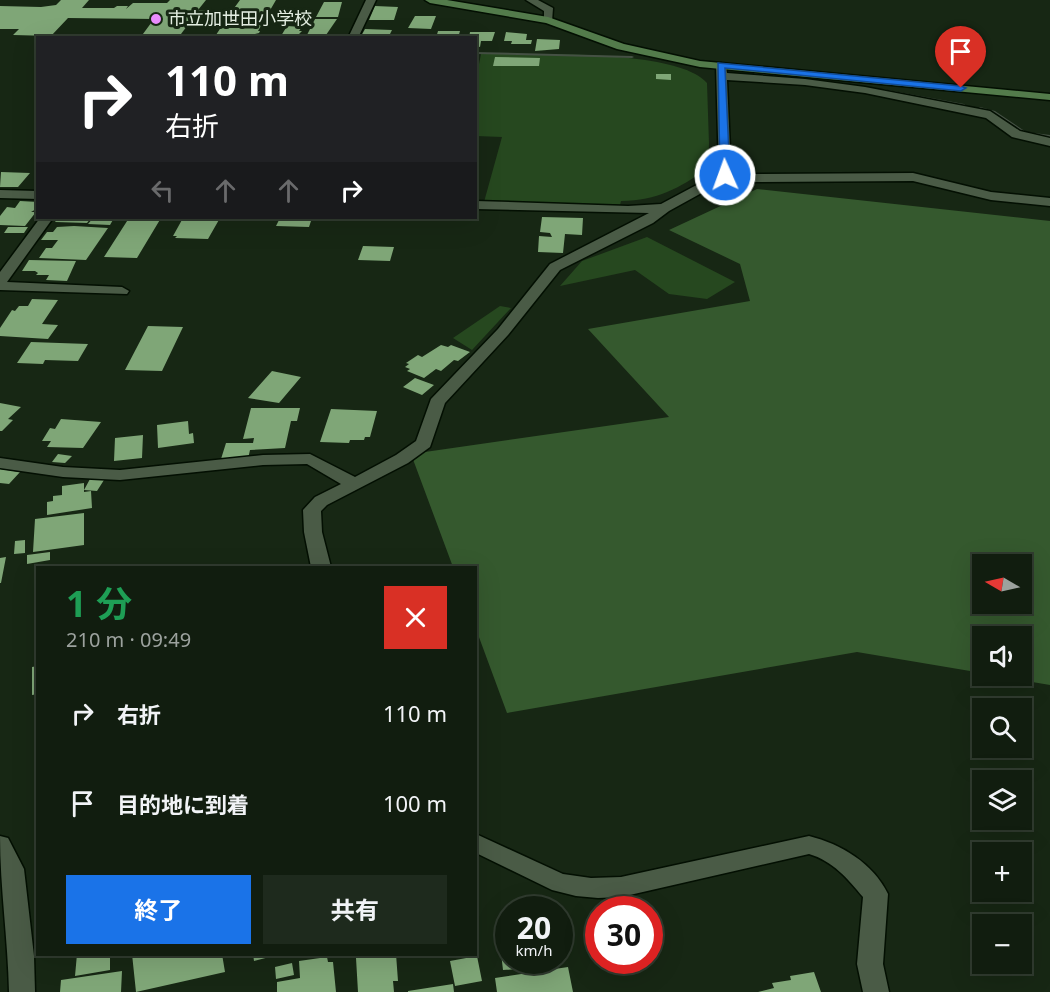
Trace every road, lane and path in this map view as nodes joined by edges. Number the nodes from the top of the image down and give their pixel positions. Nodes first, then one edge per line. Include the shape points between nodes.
1 (371, 0) edge
2 (430, 0) edge
3 (531, 0) edge
4 (548, 20) junction
5 (354, 36) edge
6 (722, 71) junction
7 (1050, 97) edge
8 (1050, 142) edge
9 (725, 175) junction
10 (0, 194) edge
11 (36, 195) edge
12 (1050, 202) edge
13 (477, 205) edge
14 (664, 208) junction
15 (45, 219) edge
16 (0, 284) edge
17 (122, 291) dead end
18 (0, 463) edge
19 (353, 483) junction
20 (321, 566) edge
21 (477, 843) edge
22 (0, 845) edge
23 (22, 992) edge
24 (876, 992) edge

1 - 5 street
2 - 4 street
3 - 4 street via 549,10
4 - 6 street via 621,47
6 - 7 street
6 - 8 street via 865,90 990,115 1016,134
6 - 9 street
9 - 12 street via 913,177 991,196
9 - 14 street
10 - 11 street
13 - 14 street
14 - 19 street via 555,267 503,332 437,402 424,443 402,459
15 - 16 street
16 - 17 street
18 - 19 street via 120,475 263,459 310,459
19 - 20 street via 312,510
21 - 24 street via 562,883 592,888 621,887 802,846 826,848 853,867 876,894 870,964
22 - 23 street via 12,869

